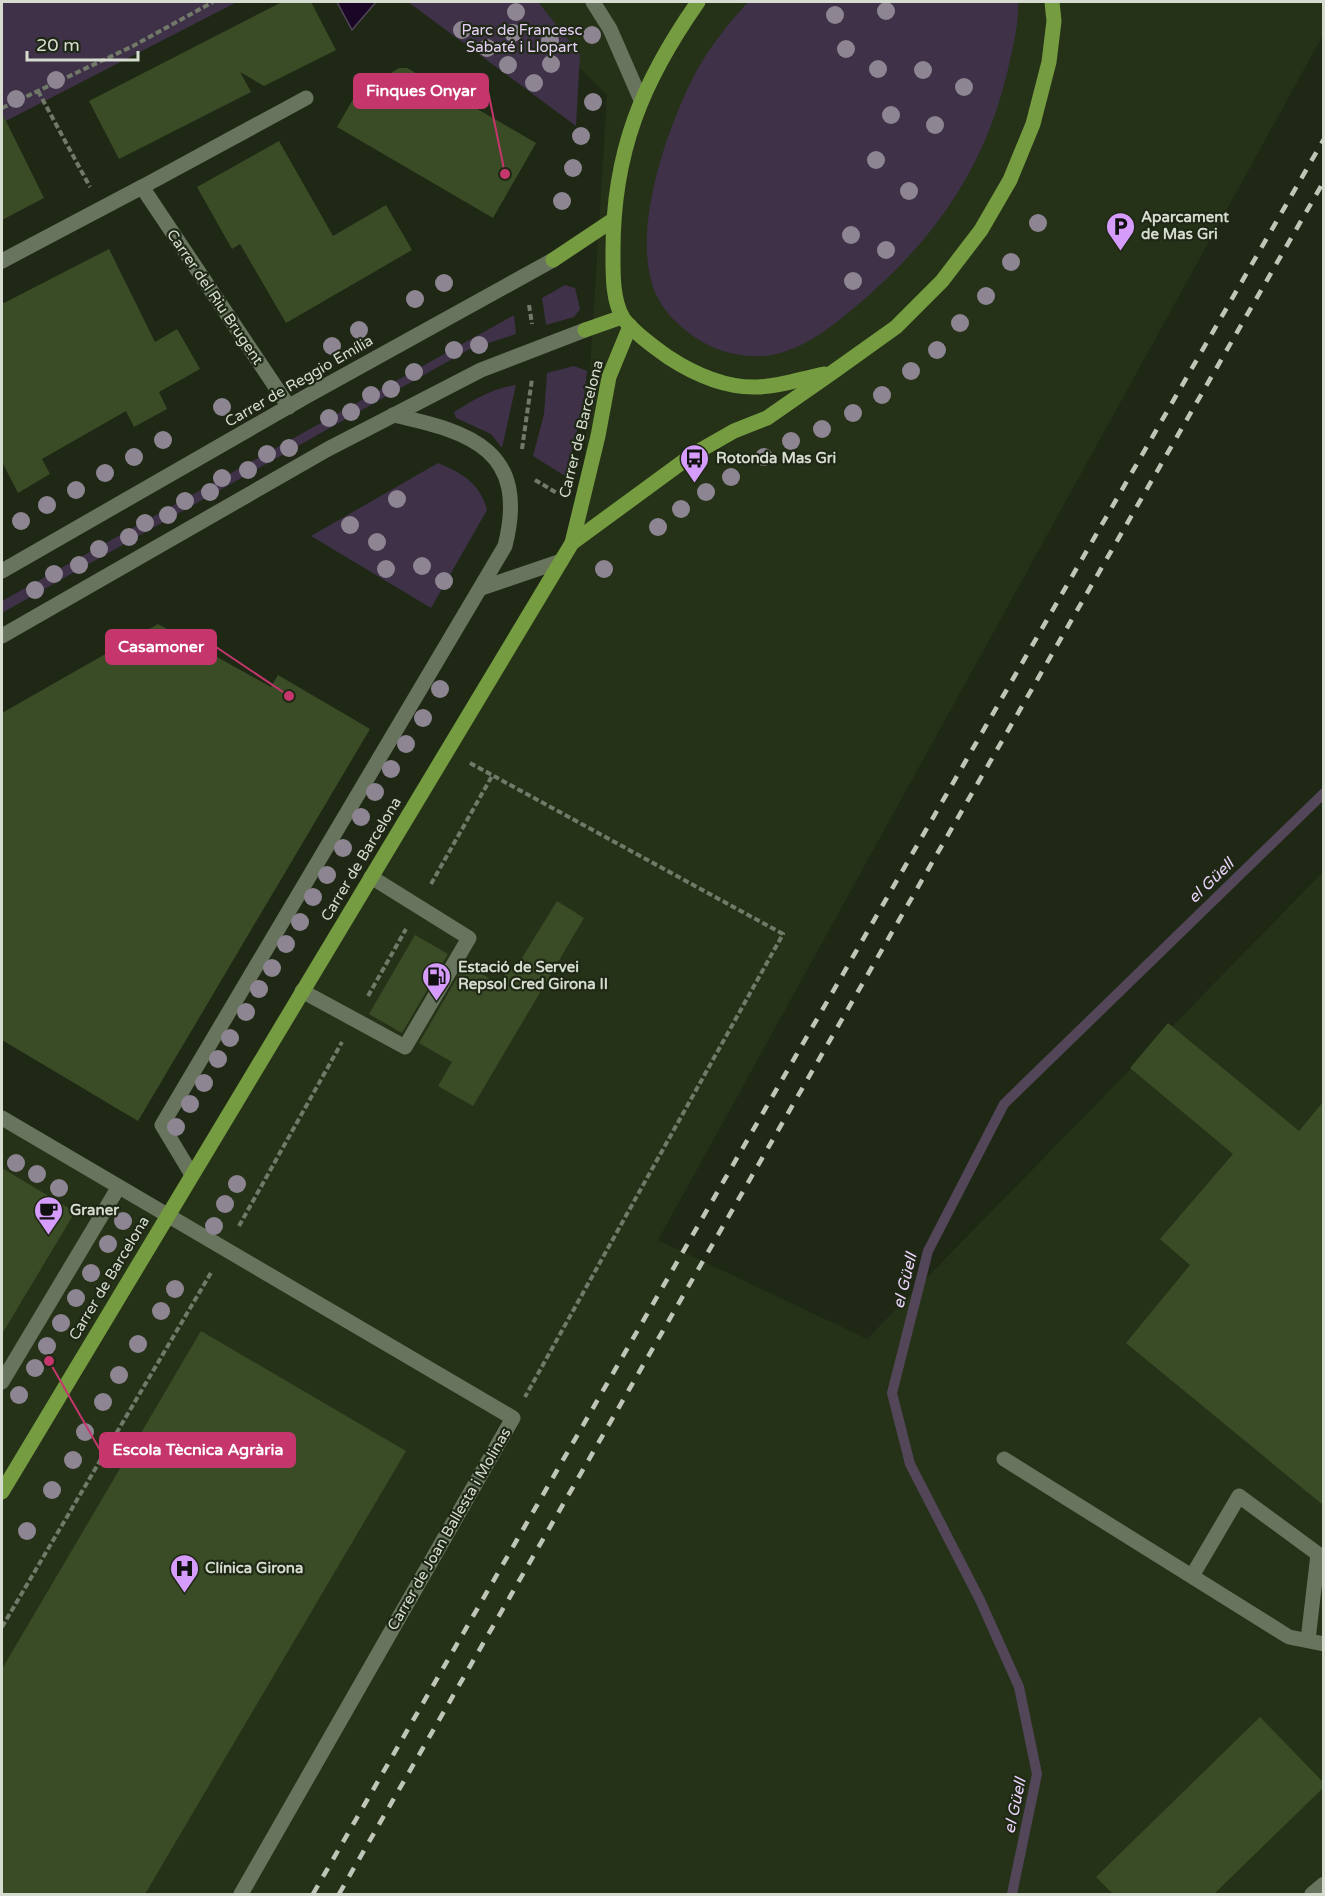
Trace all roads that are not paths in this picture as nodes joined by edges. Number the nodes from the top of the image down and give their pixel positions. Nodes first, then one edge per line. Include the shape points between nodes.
1 (593, 2) edge
2 (698, 2) edge
3 (1052, 2) edge
4 (1057, 2) edge
5 (1054, 21) junction
6 (306, 98) dead end
7 (641, 100) junction
8 (142, 187) junction
9 (613, 220) junction
10 (553, 260) joint
11 (2, 261) edge
12 (626, 321) junction
13 (585, 330) joint
14 (833, 372) junction
15 (289, 407) junction
16 (393, 415) junction
17 (572, 543) junction
18 (561, 561) junction
19 (2, 571) edge
20 (482, 588) junction
21 (2, 636) edge
22 (371, 877) junction
23 (302, 991) junction
24 (2, 1118) edge
25 (192, 1175) junction
26 (118, 1188) junction
27 (168, 1215) junction
28 (2, 1382) edge
29 (1004, 1459) dead end
30 (2, 1492) edge
31 (1192, 1576) junction
32 (1308, 1640) junction
33 (1323, 1644) edge
34 (1323, 1884) edge
35 (240, 1894) edge
36 (1312, 1894) edge

1 - 7 street via 610,29
2 - 7 main road via 672,38
3 - 5 main road
4 - 5 main road
5 - 14 main road, Carrer de Barcelona via 1049,62 1033,124 1010,180 981,230 942,281 896,327
6 - 8 street
7 - 9 main road via 624,146
8 - 11 street
8 - 15 street, Carrer del Riu Brugent
9 - 10 main road, Carrer de Reggio Emília
9 - 12 main road via 613,270
10 - 15 street, Carrer de Reggio Emília
12 - 13 main road
12 - 14 main road via 678,363 732,385 758,387
12 - 17 main road, Carrer de Barcelona via 609,377
13 - 16 street via 481,370
14 - 17 main road, Carrer de Barcelona via 767,417 692,455
15 - 19 street, Carrer de Reggio Emília
16 - 20 street via 453,429 488,451 500,467 512,503 511,522 505,546
16 - 21 street
17 - 18 main road, Carrer de Barcelona
18 - 20 street
18 - 22 main road, Carrer de Barcelona
20 - 25 street via 162,1125
22 - 23 main road, Carrer de Barcelona
22 - 23 street via 469,938 405,1047
23 - 25 main road, Carrer de Barcelona
24 - 26 street, Carrer de Joan Ballesta i Molinas
25 - 27 main road, Carrer de Barcelona
26 - 27 street, Carrer de Joan Ballesta i Molinas
26 - 28 street
27 - 30 main road, Carrer de Barcelona
27 - 35 street, Carrer de Joan Ballesta i Molinas via 513,1418
29 - 31 street
31 - 32 street via 1289,1636
31 - 32 street via 1239,1496 1318,1554
32 - 33 street
34 - 36 street

